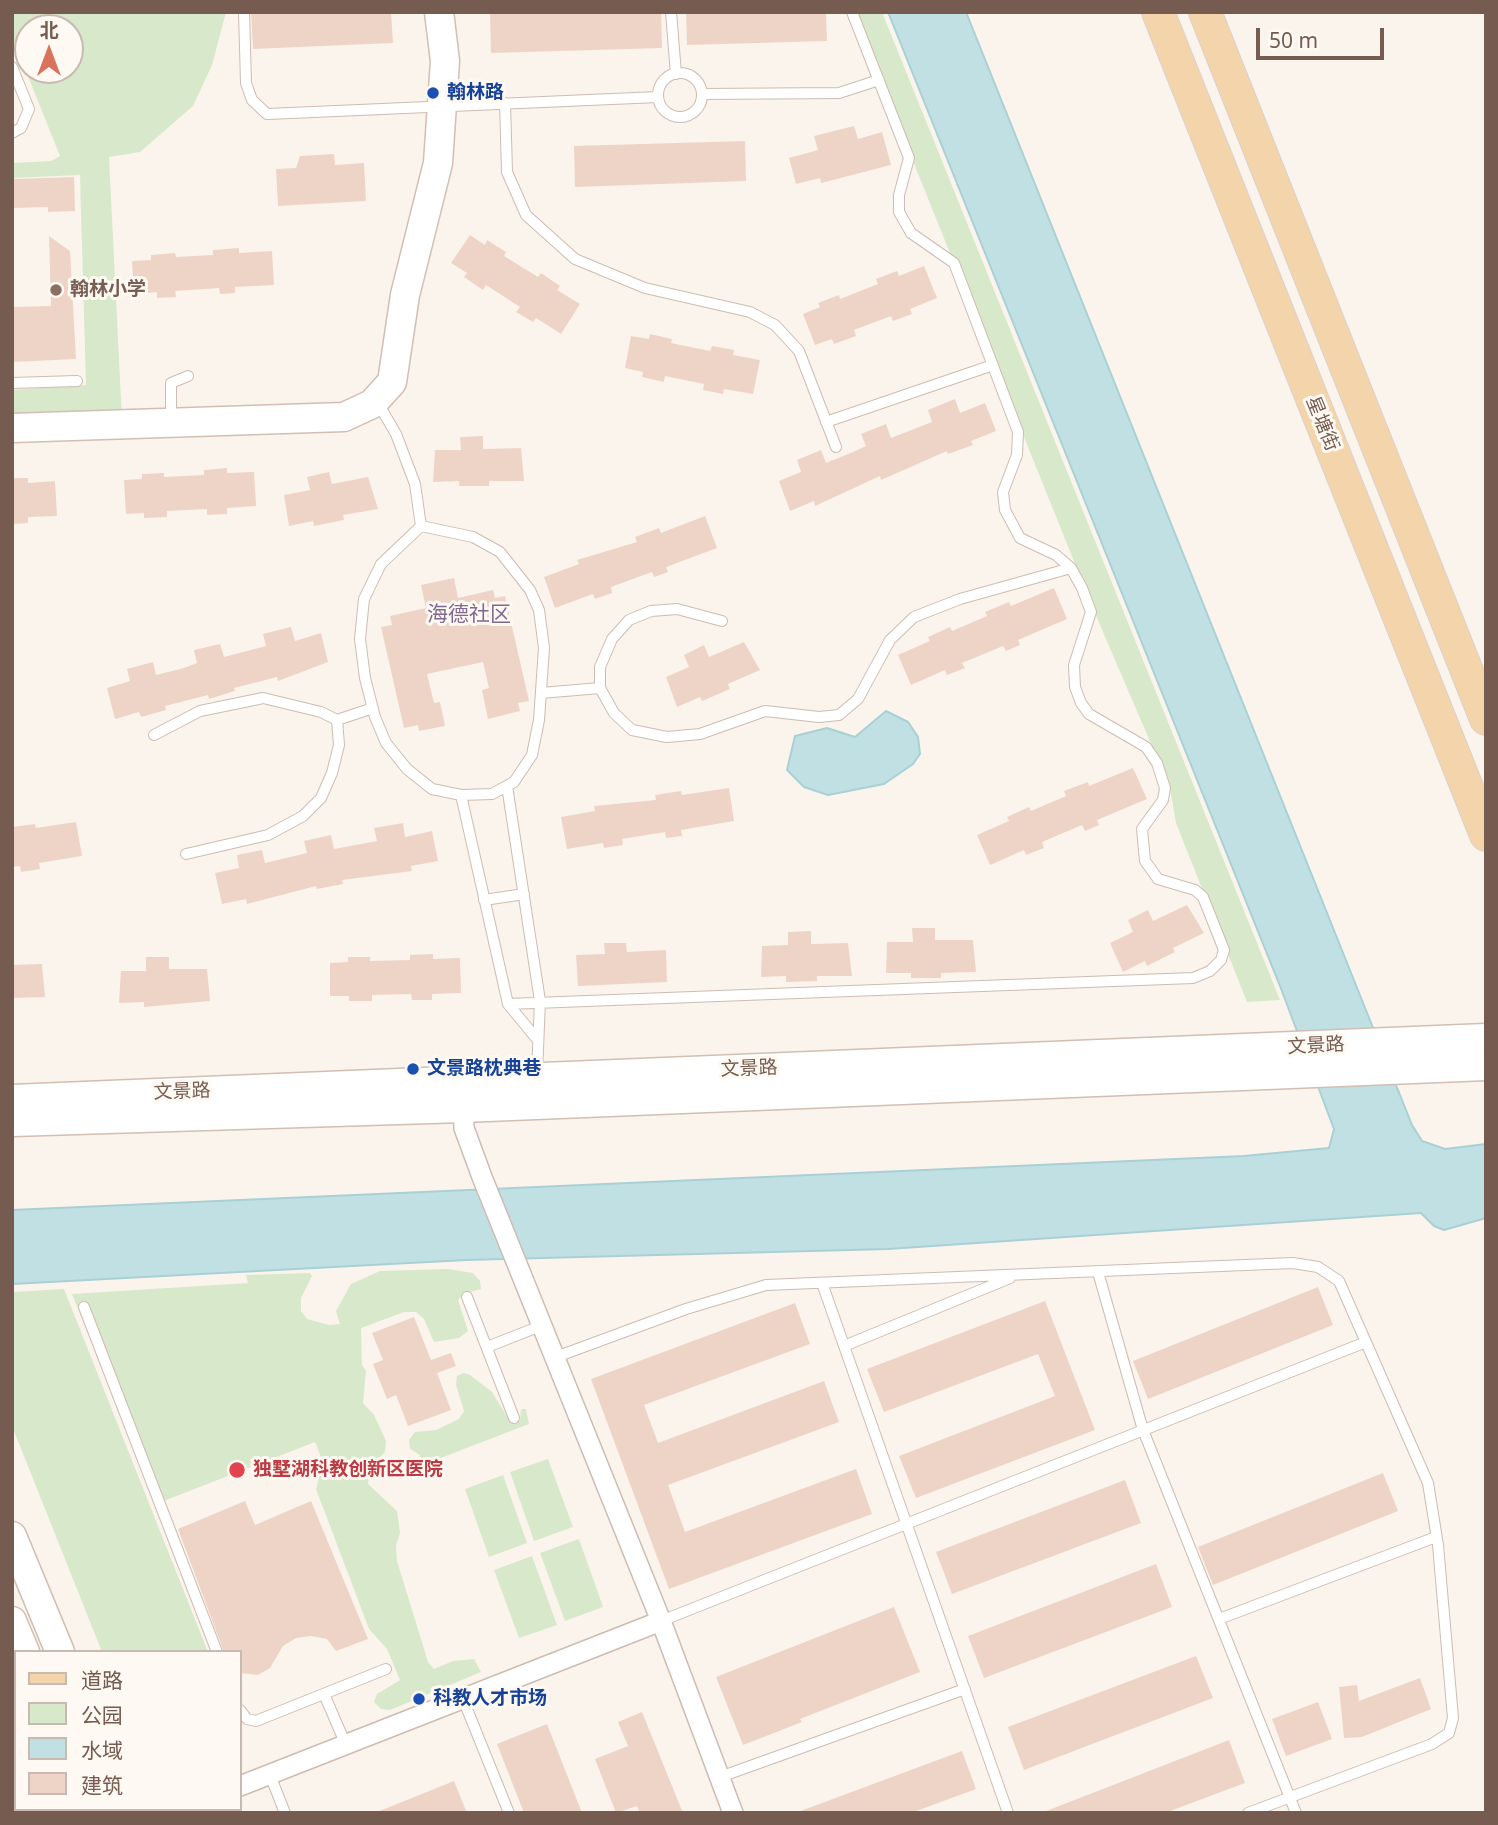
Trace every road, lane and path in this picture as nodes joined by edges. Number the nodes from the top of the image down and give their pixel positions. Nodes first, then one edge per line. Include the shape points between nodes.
1 (244, 12) edge
2 (439, 12) edge
3 (671, 12) edge
4 (852, 12) edge
5 (1158, 12) edge
6 (1205, 12) edge
7 (12, 67) edge
8 (676, 74) junction
9 (878, 80) junction
10 (702, 94) junction
11 (658, 97) junction
12 (505, 103) junction
13 (442, 106) junction
14 (12, 133) edge
15 (993, 365) junction
16 (188, 376) dead end
17 (77, 381) dead end
18 (12, 383) edge
19 (376, 400) junction
20 (826, 422) junction
21 (171, 423) junction
22 (12, 428) edge
23 (836, 447) dead end
24 (421, 526) junction
25 (1071, 568) junction
26 (722, 621) dead end
27 (600, 688) junction
28 (541, 693) junction
29 (373, 708) junction
30 (1486, 719) edge
31 (337, 720) junction
32 (154, 735) dead end
33 (508, 786) junction
34 (461, 795) junction
35 (1486, 835) edge
36 (186, 854) dead end
37 (524, 894) junction
38 (484, 900) junction
39 (540, 1001) junction
40 (508, 1004) junction
41 (536, 1038) junction
42 (1486, 1038) edge
43 (1285, 1062) junction
44 (1486, 1066) edge
45 (537, 1077) junction
46 (12, 1099) edge
47 (463, 1108) junction
48 (12, 1122) edge
49 (1098, 1272) junction
50 (1017, 1275) junction
51 (822, 1283) junction
52 (467, 1297) dead end
53 (84, 1307) dead end
54 (543, 1325) junction
55 (1366, 1342) junction
56 (844, 1346) junction
57 (487, 1347) junction
58 (556, 1357) junction
59 (514, 1418) dead end
60 (1143, 1430) junction
61 (908, 1523) junction
62 (1436, 1537) junction
63 (14, 1546) edge
64 (1219, 1619) junction
65 (12, 1621) edge
66 (661, 1621) junction
67 (24, 1650) edge
68 (59, 1650) edge
69 (216, 1650) edge
70 (386, 1669) dead end
71 (965, 1689) junction
72 (324, 1694) junction
73 (463, 1699) junction
74 (242, 1713) edge
75 (346, 1745) junction
76 (270, 1775) junction
77 (720, 1777) junction
78 (242, 1785) edge
79 (1290, 1797) junction
80 (285, 1813) edge
81 (509, 1813) edge
82 (733, 1813) edge
83 (1008, 1813) edge
84 (1248, 1813) edge
85 (1296, 1813) edge

1 - 13 lane via 246,83 252,100 267,114
2 - 13 main road via 445,61
3 - 8 lane
4 - 9 lane
5 - 35 main road, 星塘街
6 - 30 main road
7 - 14 lane via 29,108 21,128
8 - 10 lane via 694,77
8 - 11 lane via 661,83
9 - 10 lane via 839,93
9 - 15 lane via 909,158 899,212 911,233 954,263
10 - 11 lane via 696,110 683,117 663,110
11 - 12 lane
12 - 13 lane
12 - 20 lane via 506,172 526,215 575,259 645,288 750,312 775,324 799,351
13 - 19 main road via 438,163 405,295 392,382
15 - 20 lane
15 - 25 lane via 1020,444 1003,492 1005,510 1020,538 1056,555
16 - 21 lane via 171,383
17 - 18 lane
19 - 21 main road via 344,417
19 - 24 lane via 396,434 415,484
20 - 23 lane
21 - 22 main road
24 - 28 lane via 473,537 500,552 530,590 539,610 544,648
24 - 29 lane via 382,564 363,599 360,639
25 - 27 lane via 914,617 890,640 858,699 839,715 765,711 700,734 667,737 632,730 614,713
25 - 39 lane via 1091,612 1074,665 1075,687 1089,714 1146,747 1157,763 1165,788 1163,800 1142,829 1145,861 1158,879 1195,890 1203,897 1224,950 1210,971 1192,978 1073,984
26 - 27 lane via 677,609 651,611 629,620 612,639 600,667
27 - 28 lane
28 - 33 lane via 532,755
29 - 31 lane
29 - 34 lane via 386,743 407,769 432,789
31 - 32 lane via 263,698 200,711
31 - 36 lane via 339,745 332,773 320,798 303,816 268,835
33 - 34 lane via 492,794
33 - 37 lane
34 - 38 lane
37 - 38 lane
37 - 39 lane
38 - 40 lane
39 - 40 lane
39 - 41 lane
40 - 41 lane
41 - 45 lane
42 - 43 main road, 文景路 via 1388,1043
43 - 44 main road, 文景路 via 1395,1070
43 - 45 main road, 文景路
43 - 47 main road, 文景路
45 - 46 main road, 文景路
47 - 48 main road, 文景路
47 - 54 street via 464,1128 482,1177
49 - 50 lane
49 - 55 lane via 1293,1264 1318,1267 1339,1281
49 - 60 lane
50 - 51 lane
50 - 56 lane
51 - 56 lane
51 - 58 lane via 766,1285
52 - 57 lane
53 - 69 lane
54 - 57 lane
54 - 58 street
55 - 60 lane
55 - 62 lane via 1428,1483
56 - 61 lane
57 - 59 lane
58 - 66 street
60 - 61 lane
60 - 64 lane
61 - 66 lane
61 - 71 lane
62 - 64 lane
62 - 79 lane via 1453,1718 1449,1733 1432,1744
63 - 68 main road
64 - 79 lane
65 - 67 main road
66 - 73 street
66 - 77 street
70 - 72 lane
71 - 77 lane
71 - 83 lane
72 - 74 lane via 256,1721
72 - 75 lane
73 - 75 street
73 - 81 lane
75 - 76 street
76 - 78 street
76 - 80 lane
77 - 82 street
79 - 84 lane
79 - 85 lane

